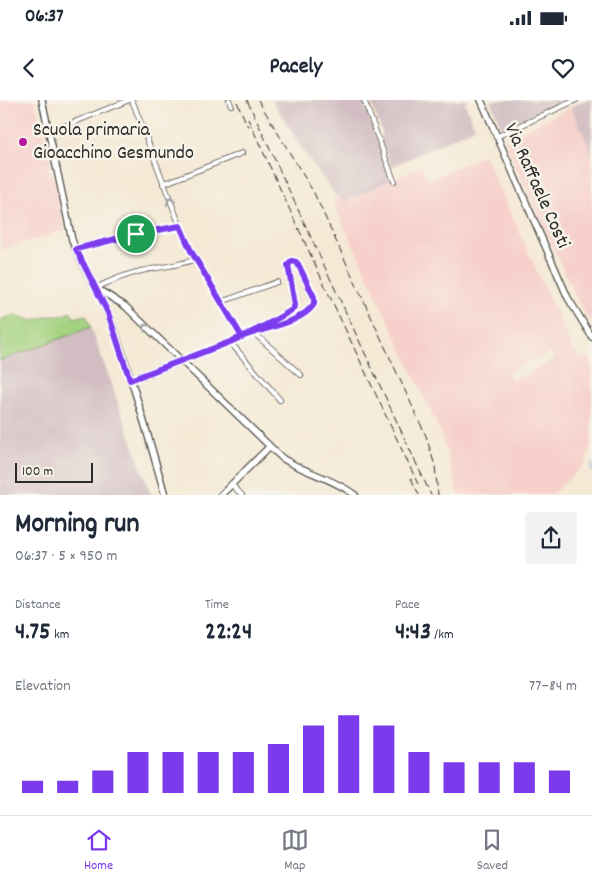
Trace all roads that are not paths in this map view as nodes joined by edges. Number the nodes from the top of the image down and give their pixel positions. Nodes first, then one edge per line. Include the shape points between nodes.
1 (42, 100) edge
2 (130, 100) edge
3 (364, 100) edge
4 (481, 100) edge
5 (576, 100) edge
6 (50, 132) junction
7 (496, 137) junction
8 (242, 153) dead end
9 (394, 181) dead end
10 (163, 184) junction
11 (180, 226) junction
12 (76, 249) junction
13 (196, 259) junction
14 (277, 282) dead end
15 (96, 288) junction
16 (221, 302) junction
17 (253, 332) junction
18 (242, 337) junction
19 (592, 337) edge
20 (230, 342) junction
21 (180, 361) junction
22 (301, 375) dead end
23 (130, 380) junction
24 (280, 400) dead end
25 (269, 447) junction
26 (231, 484) junction
27 (165, 495) edge
28 (221, 495) edge
29 (242, 495) edge
30 (355, 495) edge

1 - 6 street
2 - 6 street
2 - 10 street
3 - 9 street
4 - 7 street, Via Raffaele Costi
5 - 7 street
6 - 12 street
7 - 19 street, Via Raffaele Costi via 568,298
8 - 10 street
11 -> 10 street
11 - 12 street
11 - 13 street
12 - 15 street
13 - 15 street via 137,272
13 - 16 street
14 - 16 street
21 -> 15 street via 125,306
15 - 23 street
16 - 18 street
17 - 17 street via 272,328 313,306 314,297 296,262 288,265 293,309
17 - 18 street
17 - 22 street
18 - 20 street
20 - 21 street
20 - 24 street
21 - 23 street
21 - 25 street
23 - 27 street
25 - 26 street
25 - 30 street via 289,463 335,482
26 - 28 street
26 - 29 street

